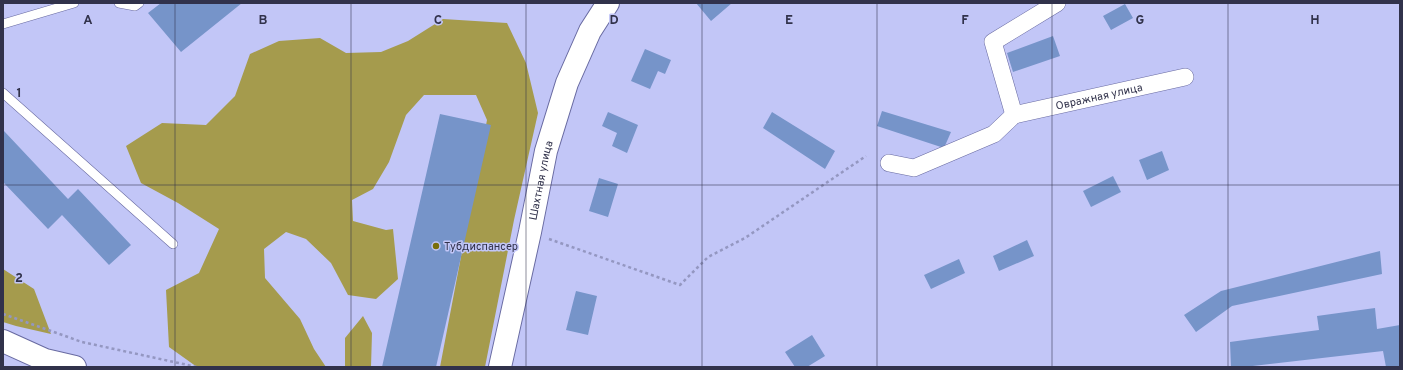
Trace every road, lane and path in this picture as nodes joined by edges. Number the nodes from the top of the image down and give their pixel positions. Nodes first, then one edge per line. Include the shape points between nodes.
1 (74, 3) edge
2 (119, 3) edge
3 (138, 3) edge
4 (608, 3) edge
5 (1057, 3) edge
6 (3, 24) edge
7 (1185, 77) dead end
8 (3, 93) edge
9 (1014, 115) junction
10 (866, 156) dead end
11 (889, 163) dead end
12 (530, 232) junction
13 (173, 244) dead end
14 (3, 314) edge
15 (3, 342) edge
16 (75, 367) edge
17 (197, 367) edge
18 (500, 367) edge

1 - 6 lane
2 - 3 lane via 135,6
4 - 12 main road, Шахтная улица via 590,32 567,83 546,151
5 - 9 street via 993,42
7 - 9 street, Овражная улица
8 - 13 lane
9 - 11 street via 994,134 914,168
10 - 12 path via 745,238 708,257 680,285
12 - 18 main road, Шахтная улица
14 - 17 path via 82,342
15 - 16 main road via 45,360

